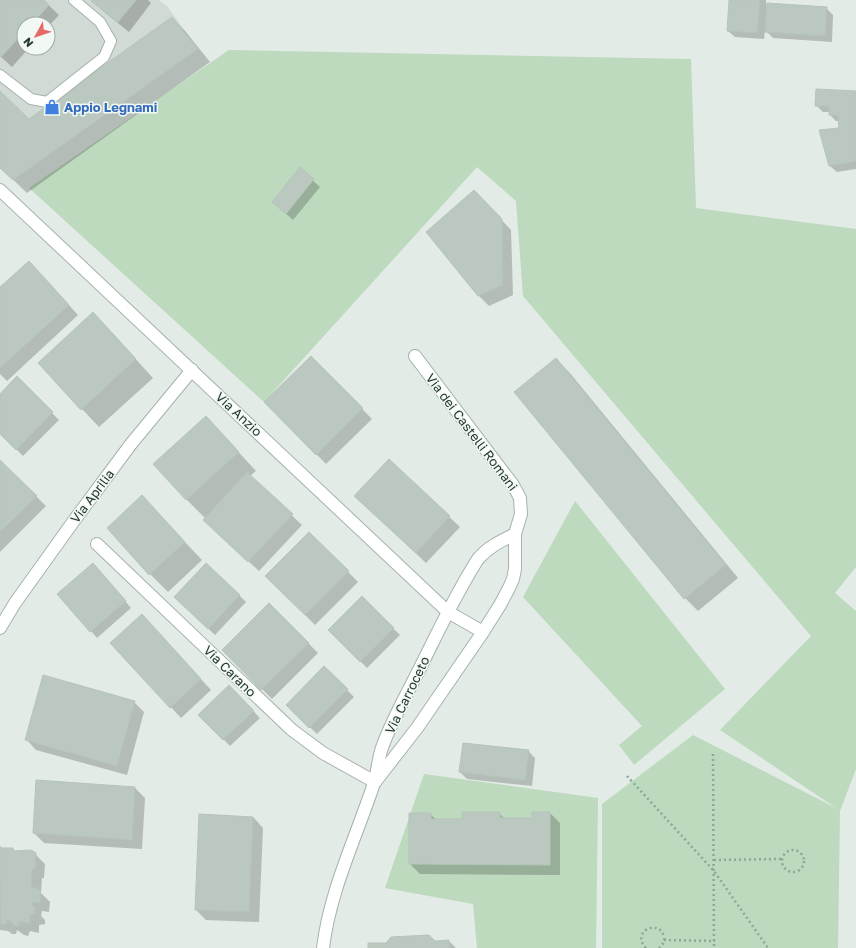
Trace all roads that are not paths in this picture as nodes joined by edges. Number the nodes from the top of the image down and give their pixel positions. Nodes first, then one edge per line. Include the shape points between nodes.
1 (74, 0) edge
2 (0, 75) edge
3 (0, 190) edge
4 (415, 356) dead end
5 (192, 370) junction
6 (515, 534) junction
7 (97, 544) dead end
8 (448, 612) junction
9 (0, 628) edge
10 (483, 632) junction
11 (375, 782) junction
12 (323, 948) edge

1 - 2 lane via 100,22 112,41 104,57 47,102 31,99
3 - 5 street, Via Anzio
4 - 6 street, Via dei Castelli Romani via 516,491 522,505
5 - 8 street, Via Anzio
5 - 9 street, Via Aprilia via 131,444 14,603
6 - 8 street via 483,553
6 - 10 street, Via dei Castelli Romani via 516,560 513,579
7 - 11 street, Via Carano via 292,730 323,753
8 - 10 street, Via Anzio
8 - 11 street, Via Carroceto via 393,720 382,746
10 - 11 street, Via Carroceto via 406,744
11 - 12 street, Via Carroceto via 341,875

